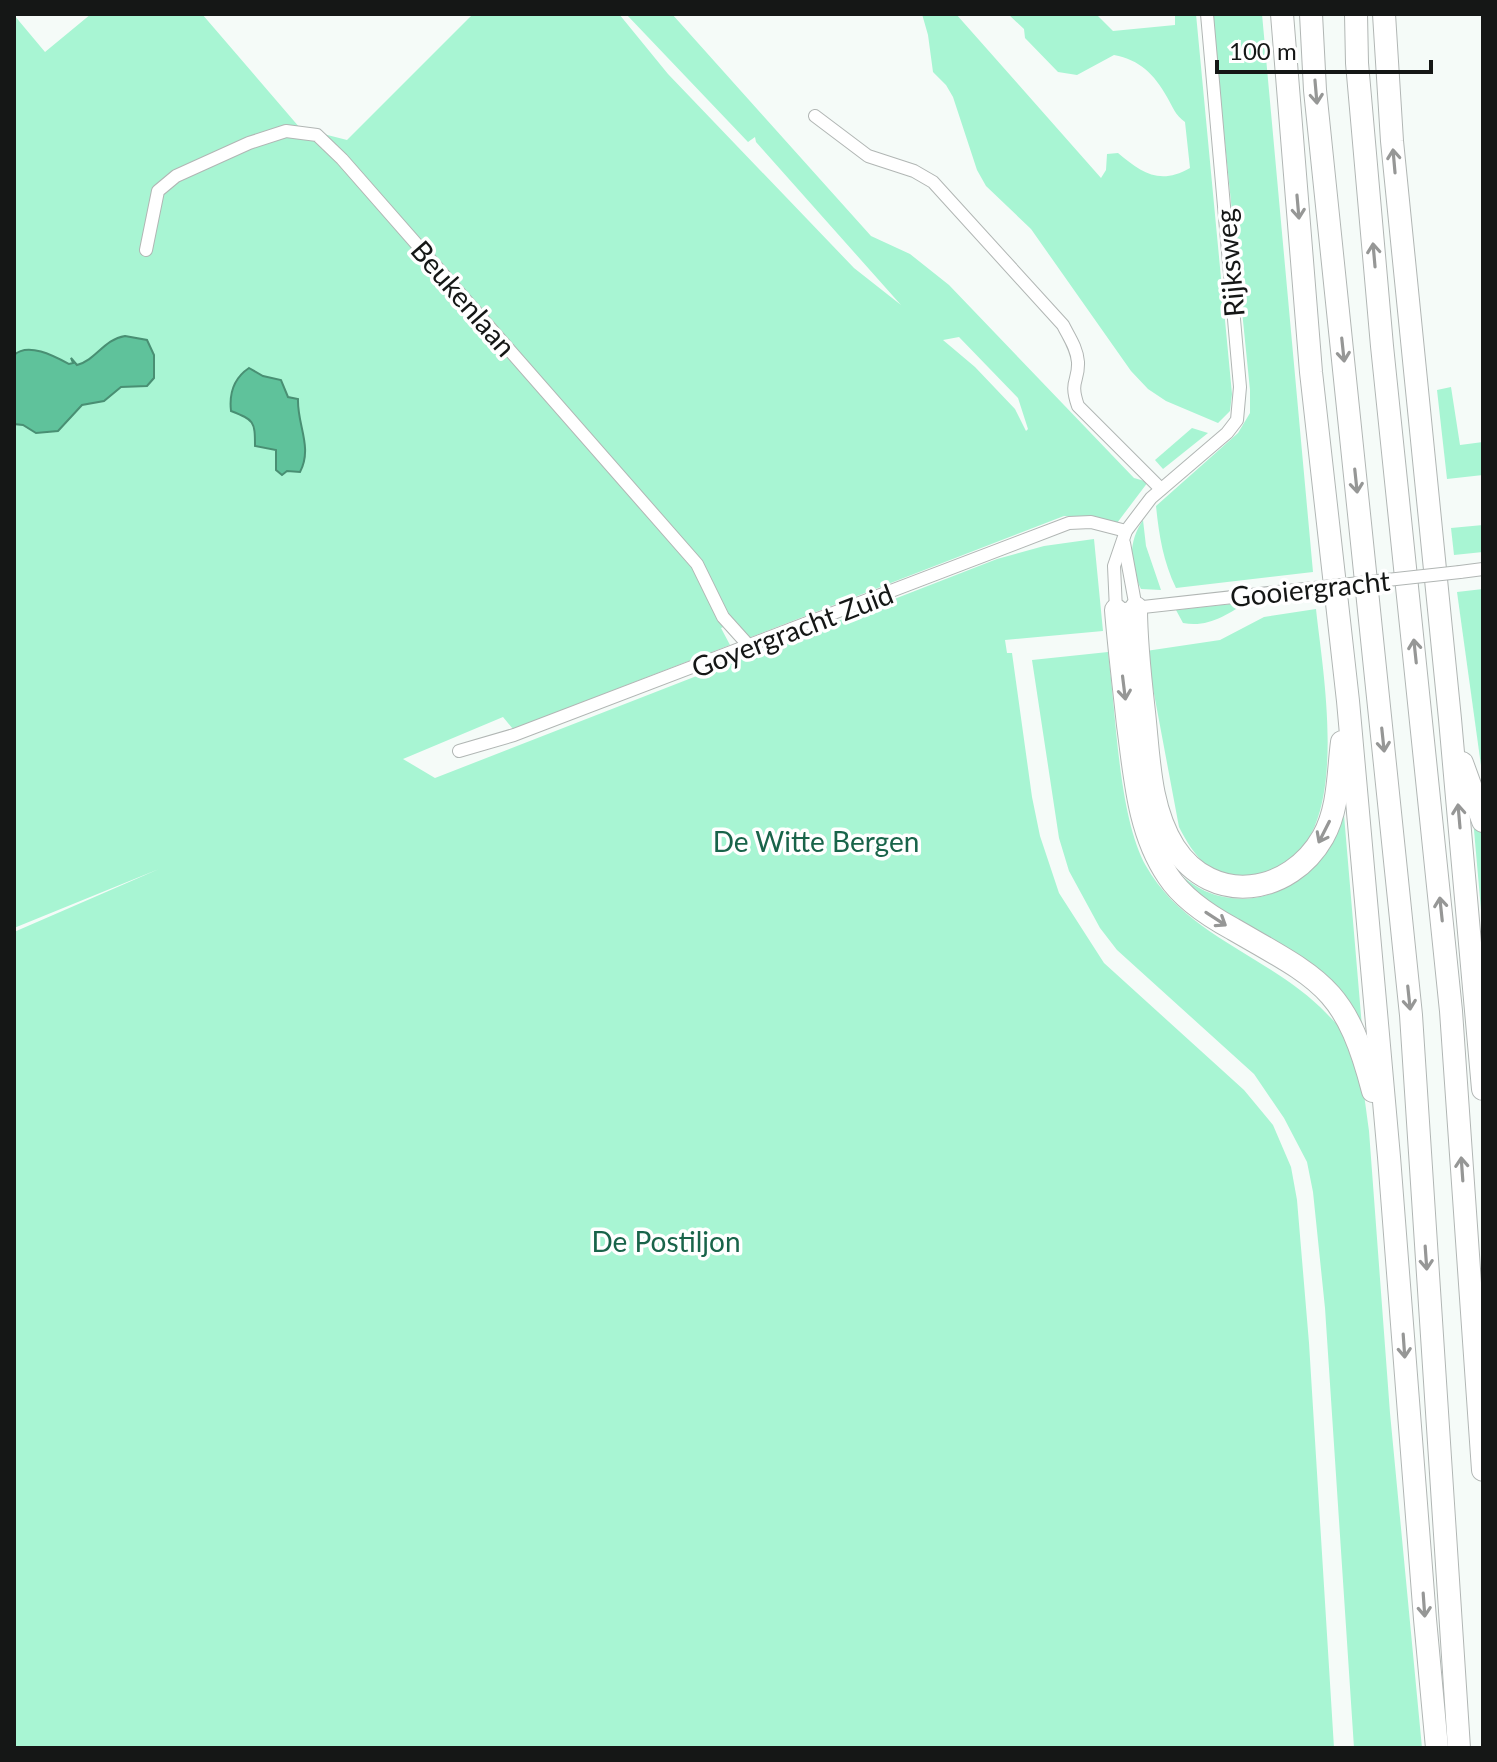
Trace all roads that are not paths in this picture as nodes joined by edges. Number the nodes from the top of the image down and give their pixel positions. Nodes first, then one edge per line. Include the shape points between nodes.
1 (1207, 14) edge
2 (1280, 14) edge
3 (1311, 14) edge
4 (1356, 14) edge
5 (1384, 14) edge
6 (815, 116) dead end
7 (146, 250) dead end
8 (1165, 486) junction
9 (1125, 536) junction
10 (1483, 569) edge
11 (1126, 609) junction
12 (750, 647) junction
13 (1348, 701) junction
14 (1450, 719) junction
15 (459, 751) dead end
16 (1483, 821) edge
17 (1483, 1089) edge
18 (1389, 1157) junction
19 (1483, 1470) edge
20 (1437, 1748) edge
21 (1459, 1748) edge

1 - 8 street, Rijksweg via 1240,387 1237,420
2 -> 13 highway via 1311,372
3 -> 21 highway via 1411,1015
19 -> 4 highway via 1451,1011 1382,346
14 -> 5 highway via 1406,297
6 - 8 street via 868,156 933,182 1063,325 1078,364 1072,389 1078,406
7 - 12 street, Beukenlaan via 158,191 176,176 286,131 317,135 697,564 723,617
8 - 9 street
9 - 11 street
9 - 11 street via 1114,566
9 - 12 street, Goyergracht Zuid via 1091,522 1069,523
10 - 11 street, Gooiergracht, bridge
13 -> 11 highway via 1334,811 1311,854 1288,876 1266,885 1212,882 1174,847 1161,819 1152,786 1137,646
11 -> 18 highway via 1133,760 1148,838 1168,877 1191,901 1303,969 1343,1009 1364,1059
12 - 15 street, Goyergracht Zuid
13 - 18 highway
14 - 16 highway
17 -> 14 highway
18 -> 20 highway

